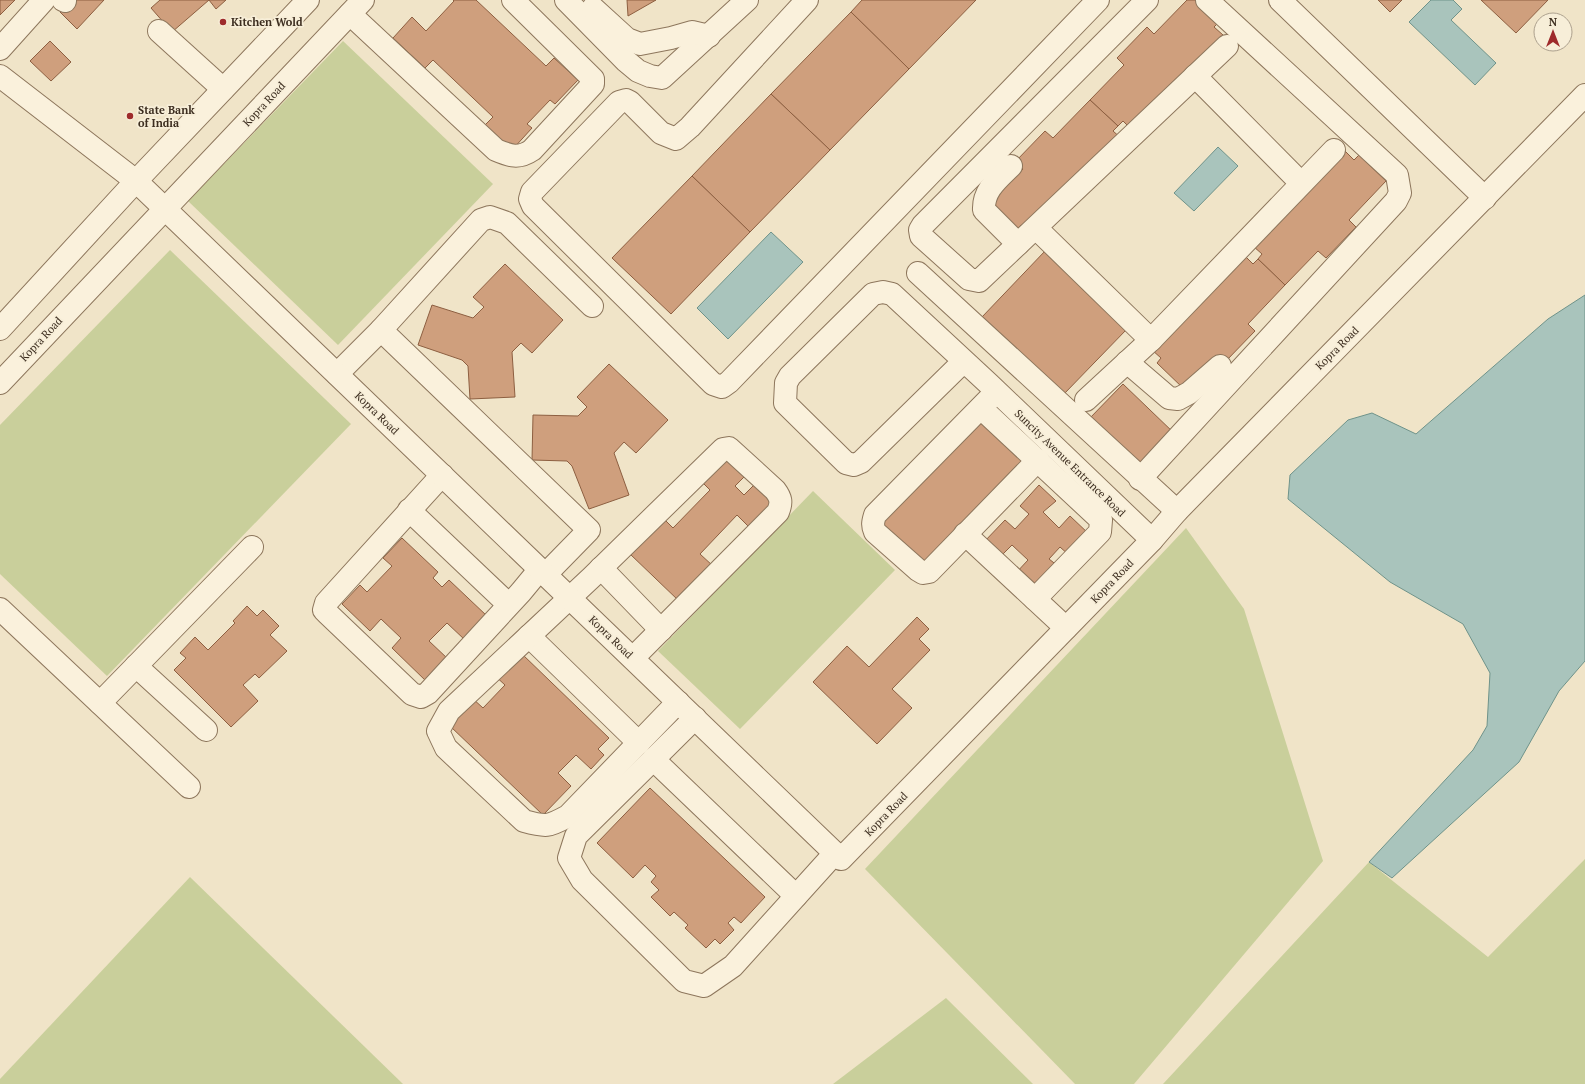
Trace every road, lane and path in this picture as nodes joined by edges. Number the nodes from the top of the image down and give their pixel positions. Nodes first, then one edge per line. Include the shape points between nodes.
1 (57, 0) edge
2 (308, 0) edge
3 (513, 0) edge
4 (566, 0) edge
5 (585, 0) edge
6 (747, 0) edge
7 (807, 0) edge
8 (1098, 0) edge
9 (1147, 0) edge
10 (1207, 0) edge
11 (1280, 0) edge
12 (357, 7) edge
13 (159, 31) dead end
14 (709, 36) junction
15 (3, 41) edge
16 (1227, 46) dead end
17 (0, 76) edge
18 (1195, 76) junction
19 (223, 89) junction
20 (1585, 95) edge
21 (1334, 150) dead end
22 (1011, 166) dead end
23 (136, 181) junction
24 (1302, 183) junction
25 (1485, 198) junction
26 (165, 209) junction
27 (1036, 228) junction
28 (1018, 244) junction
29 (918, 273) dead end
30 (592, 306) dead end
31 (3, 321) edge
32 (380, 330) junction
33 (1151, 340) junction
34 (964, 361) junction
35 (1127, 362) junction
36 (1220, 366) dead end
37 (337, 374) junction
38 (0, 383) edge
39 (993, 388) junction
40 (1086, 400) dead end
41 (981, 408) junction
42 (1038, 460) junction
43 (1134, 473) junction
44 (442, 475) junction
45 (409, 510) junction
46 (1177, 511) junction
47 (966, 534) junction
48 (1152, 540) junction
49 (252, 547) dead end
50 (601, 568) junction
51 (543, 572) junction
52 (569, 598) junction
53 (1035, 599) junction
54 (508, 604) junction
55 (0, 610) edge
56 (1066, 628) junction
57 (661, 630) junction
58 (529, 636) junction
59 (632, 658) junction
60 (136, 666) junction
61 (678, 702) junction
62 (100, 703) junction
63 (695, 718) junction
64 (206, 730) dead end
65 (639, 743) junction
66 (654, 760) junction
67 (189, 787) dead end
68 (835, 853) junction
69 (796, 896) junction

1 - 15 street
2 - 19 street
3 - 12 street via 593,79 593,84 532,150 523,156 507,155 496,150
4 - 14 street via 626,61 638,71 650,76 662,78
5 - 14 street via 627,39 640,44 692,32
6 - 14 street
7 - 8 street via 676,139 661,133 630,102 620,102 537,186 530,199 533,206 714,384 722,387
9 - 28 street via 920,230 921,236 962,273 969,279 979,281
10 - 43 street via 1397,175 1400,193 1396,201
11 - 25 street
12 - 26 street, Kopra Road
13 - 19 street
16 - 18 street
17 - 23 street, Kopra Road
18 - 24 street
18 - 27 street
19 - 23 street
20 - 25 street, Kopra Road
21 - 24 street
22 - 28 street via 989,189 984,201 984,210
23 - 26 street, Kopra Road
23 - 31 street
24 - 33 street
25 - 46 street, Kopra Road
26 - 37 street, Kopra Road
26 - 38 street, Kopra Road
27 - 28 street
27 - 33 street
29 - 43 street
30 - 32 street via 507,223 490,217 481,220
32 - 37 street
32 - 51 street via 592,527
33 - 35 street
34 - 34 street, Suncity Avenue Entrance Road via 892,294 873,294 790,376 786,383 785,403 846,463 854,465 862,462
34 - 39 street, Suncity Avenue Entrance Road
35 - 36 street via 1169,398 1178,399 1189,393
35 - 40 street
37 - 44 street, Kopra Road
39 - 41 street
39 - 48 street, Suncity Avenue Entrance Road
41 - 42 street
41 - 47 street via 875,515 873,522 875,532 923,573 929,572
42 - 47 street
42 - 53 street via 1097,515 1101,520 1101,526 1100,532
43 - 46 street
44 - 45 street
44 - 51 street, Kopra Road
45 - 54 street
45 - 54 street via 326,603 324,610 412,694 421,697 428,693
46 - 48 street, Kopra Road
47 - 53 street
48 - 56 street, Kopra Road
49 - 60 street
50 - 52 street
50 - 57 street
50 - 57 street via 723,449 733,450 775,490 781,497 778,512
51 - 52 street, Kopra Road
51 - 54 street
52 - 58 street
52 - 59 street, Kopra Road
53 - 56 street
55 - 62 street
56 - 68 street, Kopra Road via 841,859
57 - 59 street
58 - 65 street
58 - 65 street via 449,711 438,731 446,748 524,821 552,826 568,816
59 - 61 street, Kopra Road
60 - 62 street
60 - 64 street
61 - 63 street, Kopra Road
61 - 65 street
62 - 67 street
63 - 66 street
63 - 68 street, Kopra Road
66 - 69 street
66 - 69 street via 576,836 569,858 582,880 684,981 704,986 733,966
68 - 69 street

